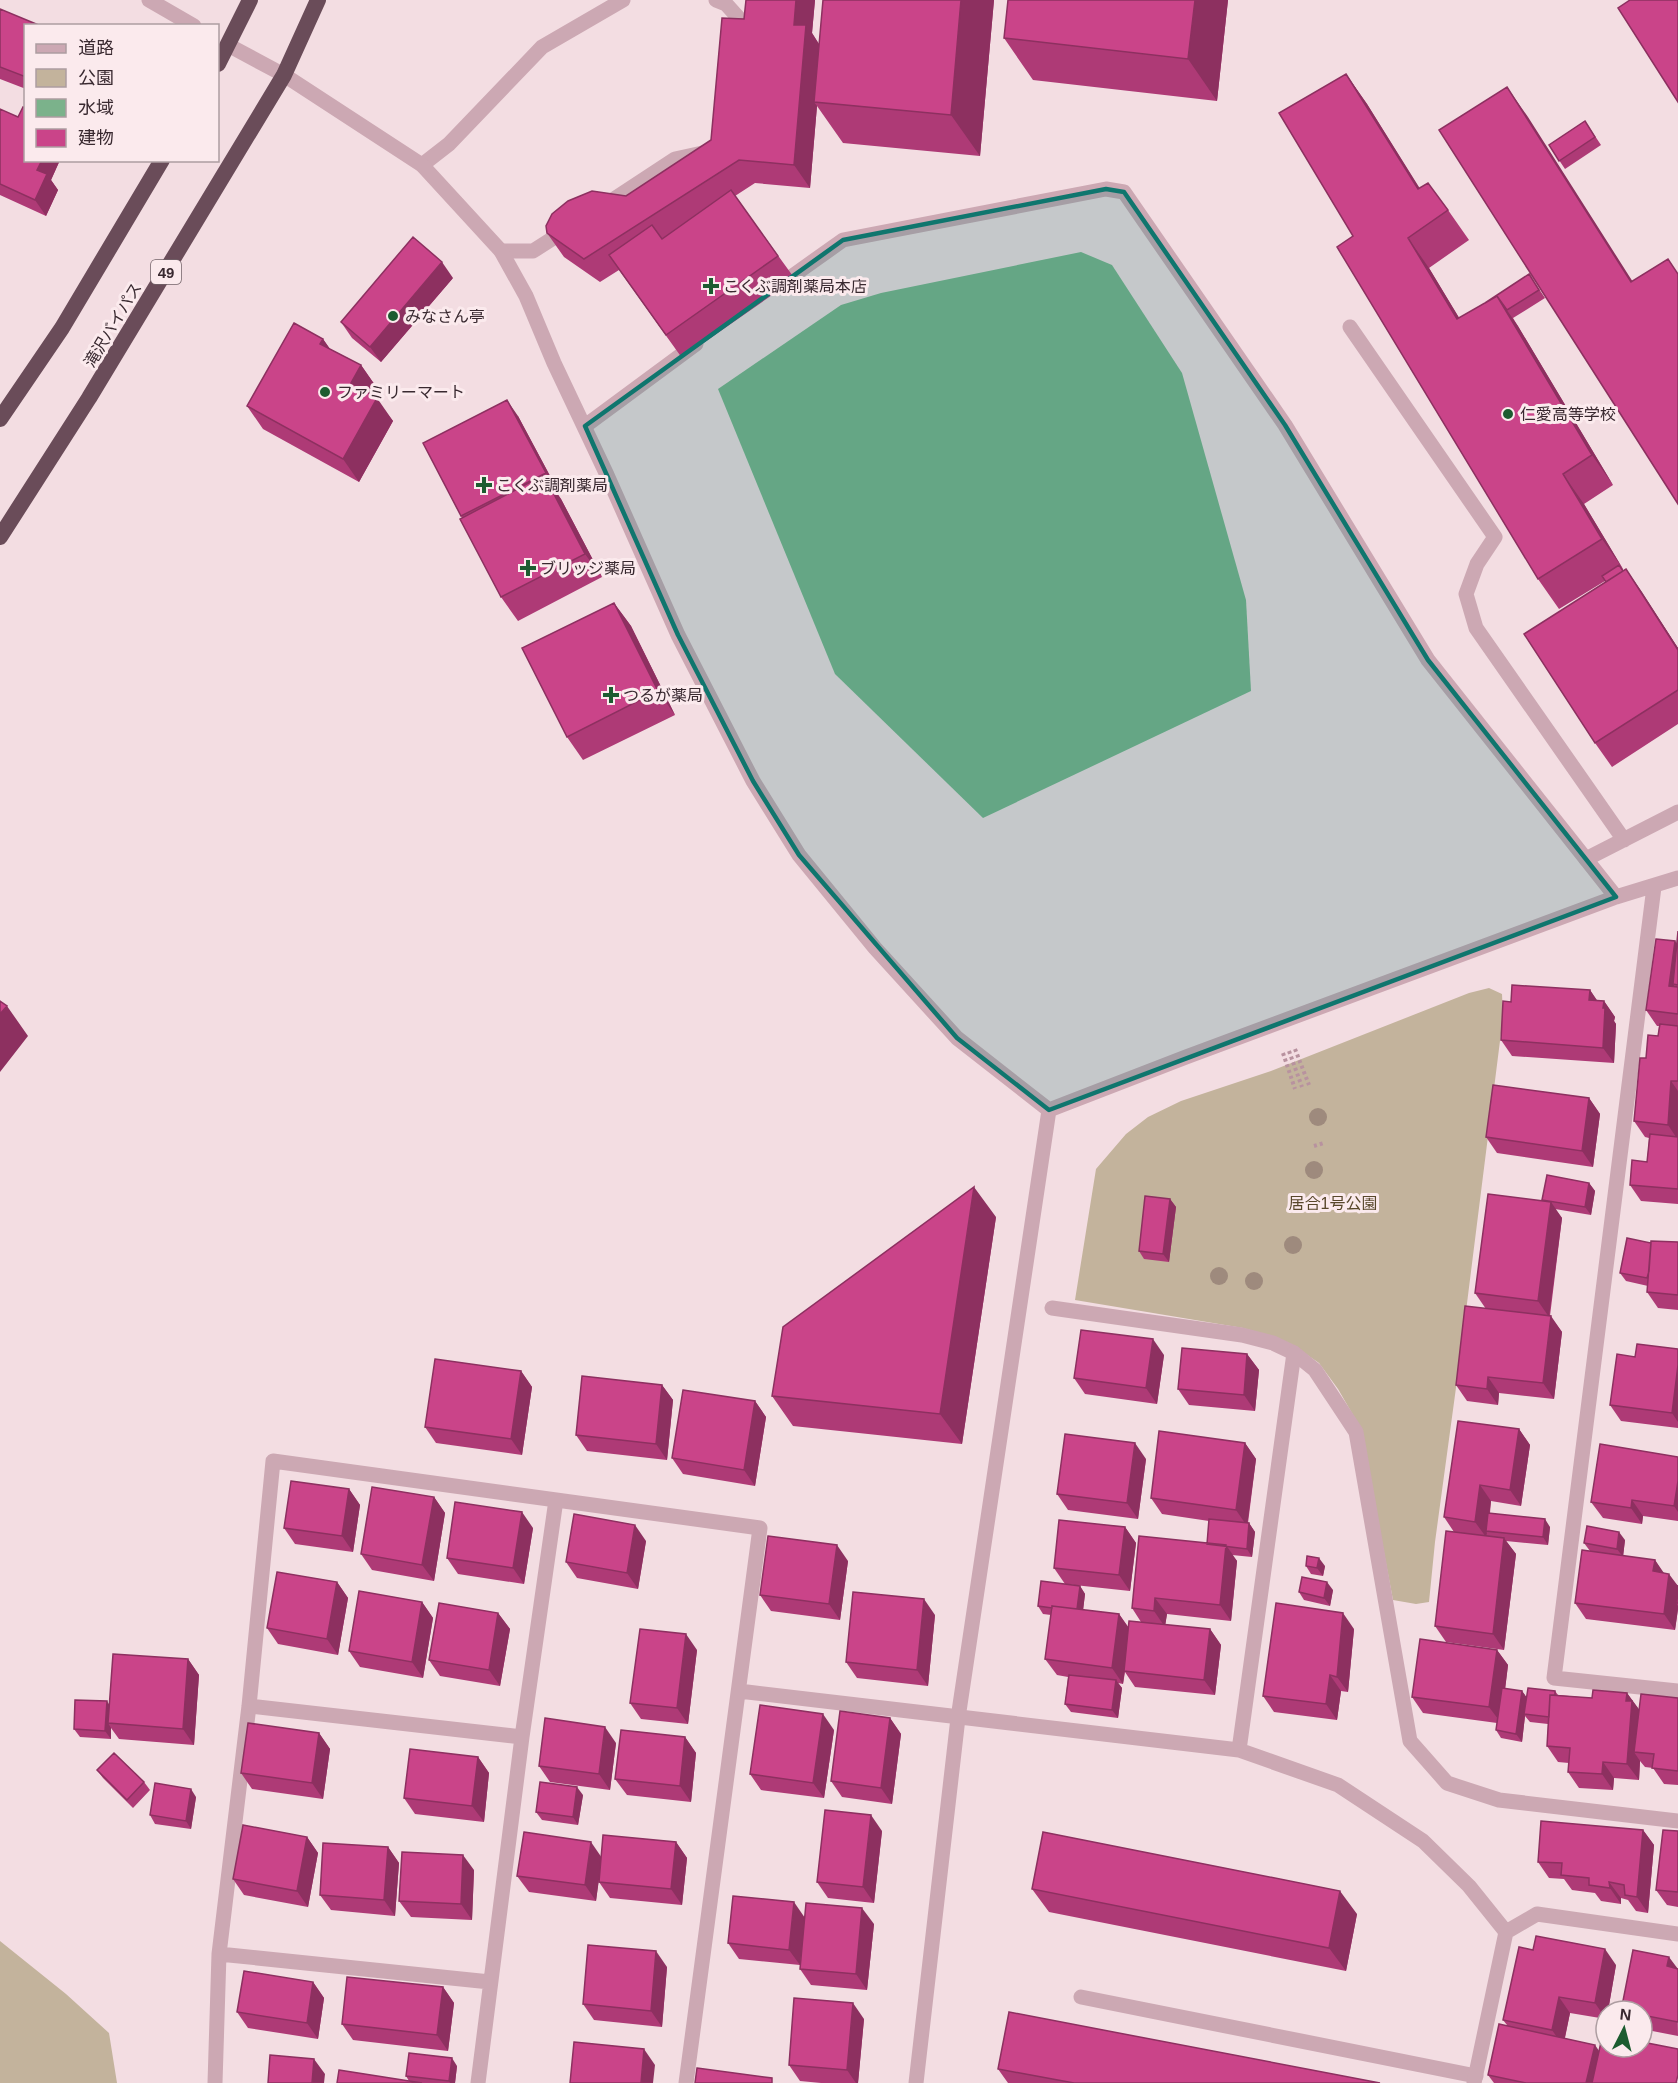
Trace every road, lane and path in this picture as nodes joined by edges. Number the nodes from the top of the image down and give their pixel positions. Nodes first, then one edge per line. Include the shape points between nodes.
1 (149, 0) edge
2 (250, 0) edge
3 (318, 0) edge
4 (623, 0) edge
5 (716, 0) edge
6 (191, 24) edge
7 (223, 42) edge
8 (764, 47) edge
9 (219, 60) edge
10 (284, 75) junction
11 (725, 148) edge
12 (161, 162) edge
13 (422, 165) junction
14 (501, 251) junction
15 (761, 298) edge
16 (1350, 327) dead end
17 (705, 338) edge
18 (0, 419) edge
19 (585, 426) junction
20 (0, 537) edge
21 (1678, 812) edge
22 (1624, 840) junction
23 (1586, 859) junction
24 (1678, 879) edge
25 (1654, 887) junction
26 (1616, 897) junction
27 (1295, 1048) dead end
28 (1288, 1050) dead end
29 (1282, 1053) dead end
30 (1309, 1085) dead end
31 (1302, 1087) dead end
32 (1295, 1089) dead end
33 (1049, 1110) junction
34 (1324, 1143) dead end
35 (1314, 1146) dead end
36 (1052, 1308) dead end
37 (1294, 1353) junction
38 (556, 1500) junction
39 (739, 1691) junction
40 (1678, 1691) edge
41 (249, 1706) junction
42 (958, 1718) junction
43 (522, 1737) junction
44 (1239, 1750) junction
45 (1678, 1821) edge
46 (1506, 1932) junction
47 (1678, 1934) edge
48 (219, 1954) junction
49 (490, 1982) junction
50 (1081, 1997) dead end
51 (1475, 2080) edge
52 (215, 2083) edge
53 (478, 2083) edge
54 (686, 2083) edge
55 (916, 2083) edge

1 - 6 street
2 - 7 highway
3 - 10 highway, 滝沢バイパス / 49
4 - 13 street via 543,47 449,144
5 - 8 street via 726,4
7 - 9 highway
7 - 10 street
10 - 13 street
10 - 20 highway, 滝沢バイパス / 49 via 89,398
11 - 14 street via 675,159 533,251
12 - 18 highway via 62,328
13 - 14 street
14 - 19 street
15 - 23 street via 843,240 1106,189 1124,192 1285,425 1428,660
16 - 22 street via 1495,537 1477,564 1466,594 1476,628
17 - 19 street
19 - 33 street via 678,635 753,781 799,855 875,948 957,1038
21 - 22 street
22 - 23 street
23 - 26 street
24 - 25 street
25 - 26 street
25 - 40 street via 1554,1678
26 - 33 street
27 - 30 path
28 - 31 path
29 - 32 path
33 - 42 street
34 - 35 path
36 - 37 street via 1242,1335
37 - 44 street
37 - 45 street via 1316,1370 1356,1432 1410,1741 1447,1783 1499,1800
38 - 39 street via 760,1528
38 - 41 street via 273,1461
38 - 43 street
39 - 42 street
39 - 54 street
41 - 43 street
41 - 48 street
42 - 44 street
42 - 55 street
43 - 49 street
44 - 46 street via 1338,1785 1424,1841 1469,1886
46 - 47 street via 1537,1914
46 - 51 street
48 - 49 street
48 - 52 street
49 - 53 street
50 - 51 street

